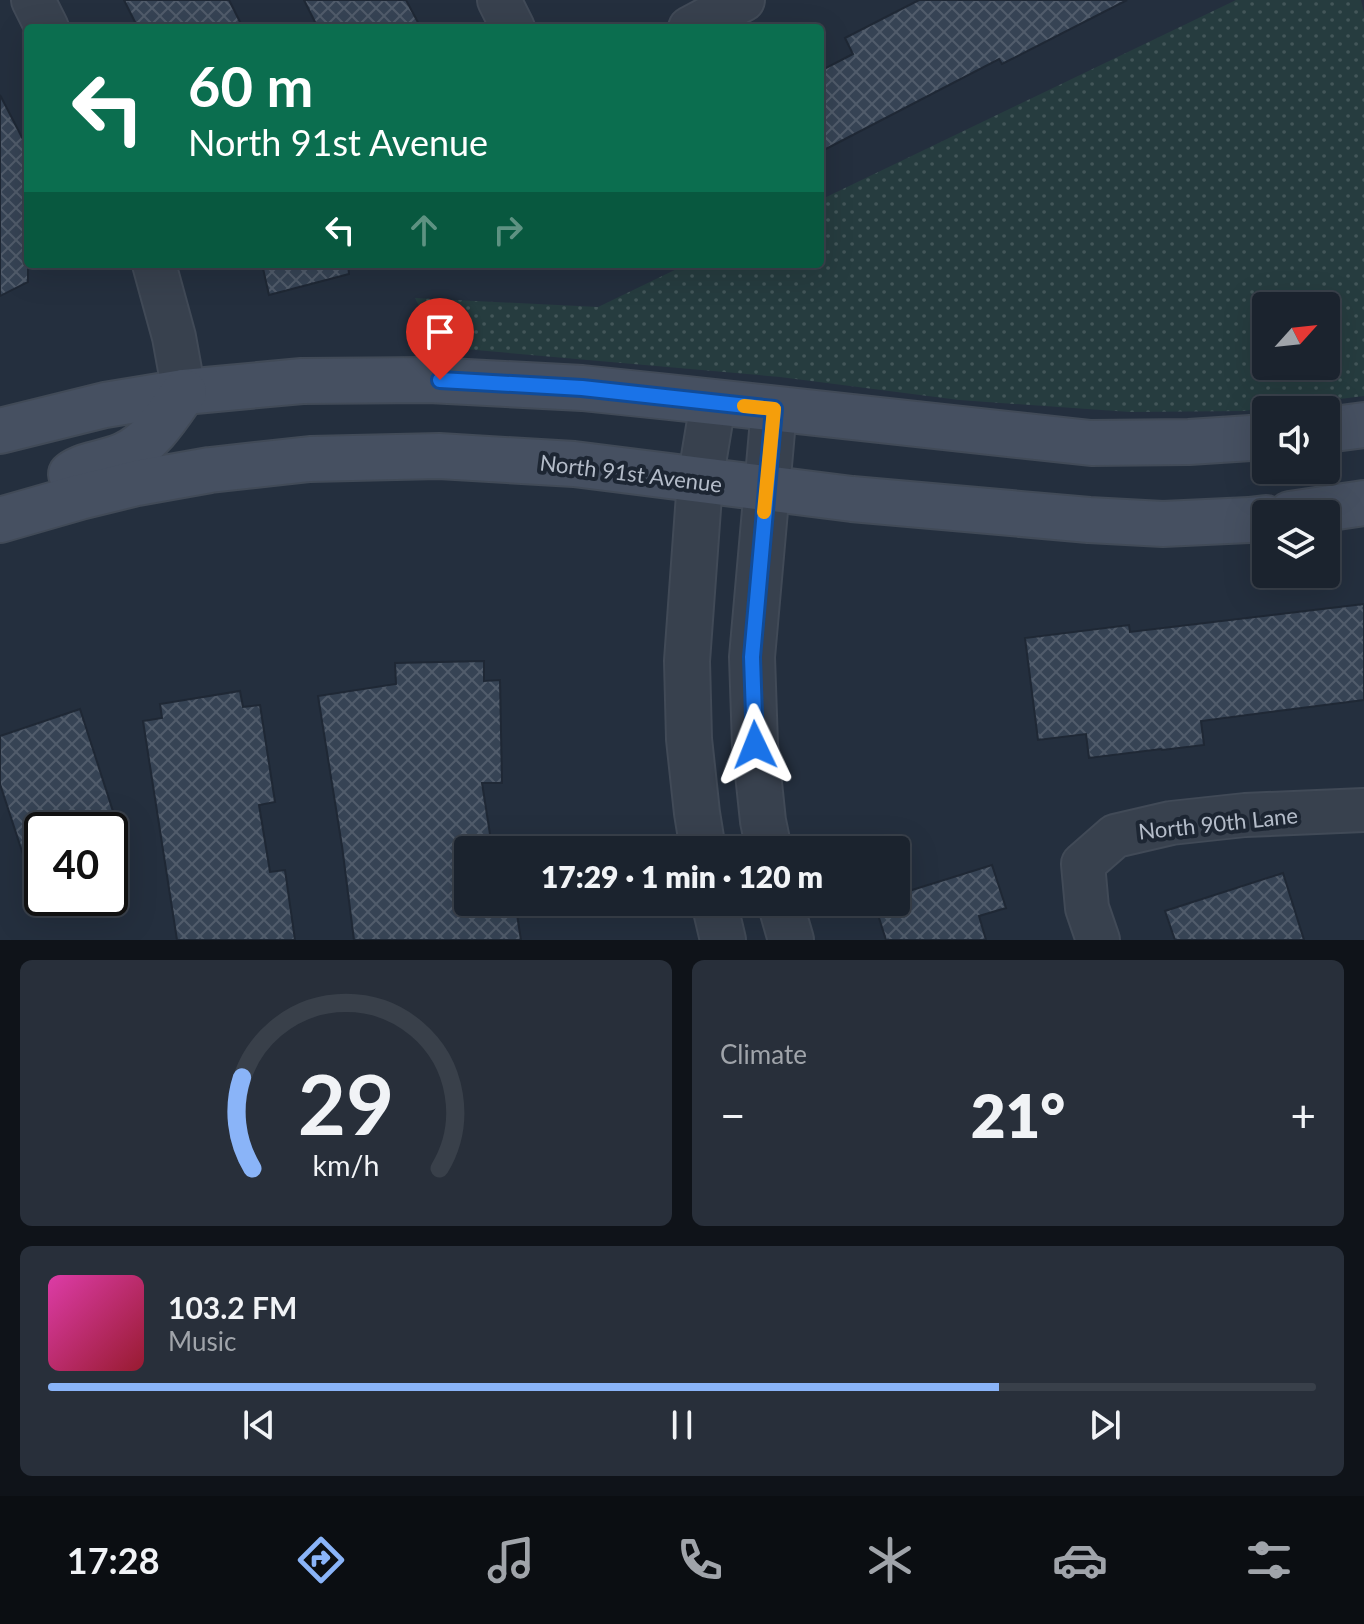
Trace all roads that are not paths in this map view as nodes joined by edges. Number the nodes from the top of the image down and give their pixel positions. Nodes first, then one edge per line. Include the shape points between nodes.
1 (33, 0) edge
2 (499, 0) edge
3 (743, 0) edge
4 (45, 24) edge
5 (511, 24) edge
6 (698, 24) edge
7 (155, 268) edge
8 (184, 392) junction
9 (713, 403) junction
10 (774, 409) junction
11 (1364, 425) edge
12 (1340, 428) edge
13 (0, 431) edge
14 (1252, 438) edge
15 (700, 481) junction
16 (766, 489) junction
17 (1364, 503) edge
18 (1340, 507) edge
19 (10, 517) edge
20 (1252, 520) edge
21 (1364, 810) edge
22 (701, 836) edge
23 (766, 836) edge
24 (717, 916) edge
25 (784, 916) edge
26 (723, 940) edge
27 (791, 940) edge
28 (1098, 940) edge

1 - 4 street
2 - 5 street
3 - 6 street
7 - 8 street
8 - 9 main road via 302,381 440,380
8 - 13 main road
8 - 19 main road via 156,430 125,455 78,469
9 - 10 main road
9 - 15 street
10 - 14 main road via 1091,443
10 - 16 street
11 - 12 main road
15 - 16 main road, North 91st Avenue
15 - 19 main road, North 91st Avenue via 574,464 454,457 310,459 137,483
15 - 22 street via 687,661 689,739
16 - 20 main road, North 91st Avenue via 1089,520 1163,524
16 - 23 street via 752,657
17 - 18 main road
21 - 28 street, North 90th Lane via 1245,815 1115,836 1083,864 1087,908
24 - 26 street
25 - 27 street

